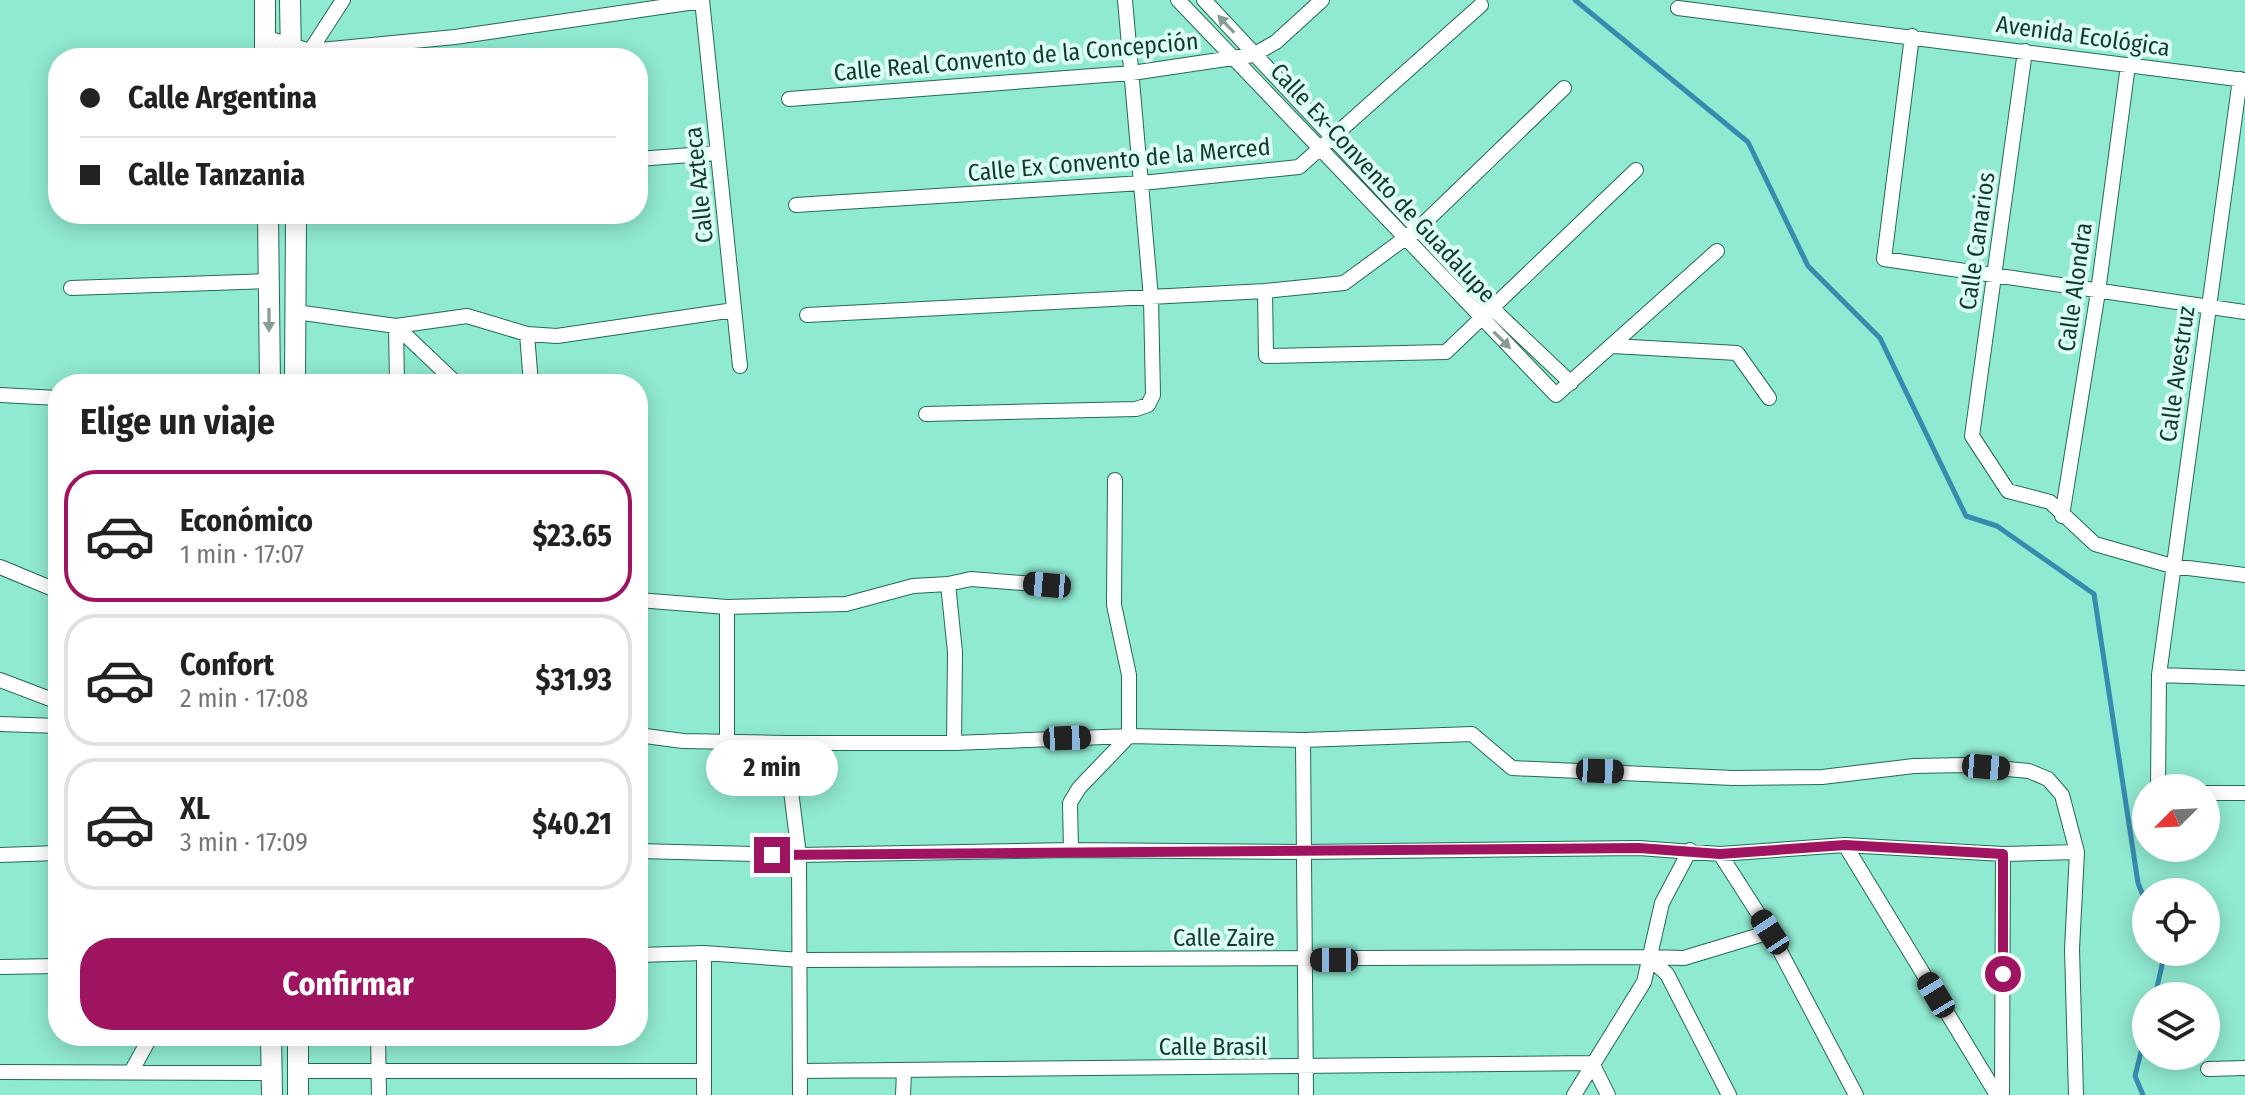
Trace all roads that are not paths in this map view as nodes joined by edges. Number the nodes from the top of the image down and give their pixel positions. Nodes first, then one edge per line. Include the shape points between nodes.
1 (265, 0) edge
2 (290, 0) edge
3 (343, 0) edge
4 (702, 0) edge
5 (1125, 0) edge
6 (1178, 0) edge
7 (1204, 0) edge
8 (1322, 0) edge
9 (1481, 5) dead end
10 (1678, 8) dead end
11 (1912, 36) junction
12 (264, 37) junction
13 (265, 48) edge
14 (288, 48) edge
15 (296, 48) edge
16 (301, 48) edge
17 (339, 48) edge
18 (2025, 51) junction
19 (1255, 55) junction
20 (1235, 57) junction
21 (2128, 65) junction
22 (1132, 73) junction
23 (2243, 80) edge
24 (1564, 88) dead end
25 (789, 99) dead end
26 (1333, 137) junction
27 (1319, 148) junction
28 (717, 153) junction
29 (648, 158) edge
30 (1636, 170) dead end
31 (1142, 183) junction
32 (796, 205) dead end
33 (268, 224) edge
34 (296, 224) edge
35 (1419, 228) junction
36 (1406, 238) junction
37 (1717, 251) dead end
38 (1994, 277) junction
39 (269, 281) junction
40 (71, 288) dead end
41 (1265, 291) junction
42 (2098, 292) junction
43 (1151, 298) junction
44 (2208, 307) junction
45 (734, 310) junction
46 (296, 312) junction
47 (2245, 312) edge
48 (807, 315) dead end
49 (1488, 315) junction
50 (396, 326) junction
51 (527, 334) junction
52 (1613, 346) junction
53 (740, 366) dead end
54 (270, 374) edge
55 (295, 374) edge
56 (397, 374) edge
57 (446, 374) edge
58 (530, 374) edge
59 (1571, 383) junction
60 (0, 395) edge
61 (48, 397) edge
62 (1769, 398) dead end
63 (926, 414) dead end
64 (1115, 480) dead end
65 (2062, 516) junction
66 (2172, 566) junction
67 (0, 567) edge
68 (2245, 575) edge
69 (948, 584) junction
70 (1047, 585) dead end
71 (48, 587) edge
72 (648, 601) edge
73 (727, 607) junction
74 (2159, 675) junction
75 (2245, 678) edge
76 (0, 680) edge
77 (48, 698) edge
78 (0, 724) edge
79 (48, 726) edge
80 (648, 736) edge
81 (1129, 736) junction
82 (1303, 740) junction
83 (727, 742) junction
84 (785, 743) junction
85 (954, 743) junction
86 (2158, 774) edge
87 (2220, 793) edge
88 (2245, 793) edge
89 (1845, 845) junction
90 (1071, 850) junction
91 (1690, 850) junction
92 (648, 851) edge
93 (1302, 852) junction
94 (2077, 852) junction
95 (48, 853) edge
96 (1720, 854) junction
97 (2003, 854) junction
98 (0, 855) edge
99 (799, 855) junction
100 (1770, 932) junction
101 (704, 953) junction
102 (648, 955) edge
103 (1648, 957) junction
104 (801, 960) junction
105 (1303, 960) junction
106 (48, 966) edge
107 (0, 967) edge
108 (145, 1046) edge
109 (271, 1046) edge
110 (298, 1046) edge
111 (378, 1046) edge
112 (1592, 1063) junction
113 (2245, 1068) edge
114 (1305, 1069) junction
115 (2220, 1069) edge
116 (298, 1071) junction
117 (704, 1071) junction
118 (800, 1071) junction
119 (0, 1072) edge
120 (131, 1072) junction
121 (379, 1072) junction
122 (904, 1072) junction
123 (272, 1073) junction
124 (1852, 1091) edge
125 (272, 1095) edge
126 (298, 1095) edge
127 (379, 1095) edge
128 (704, 1095) edge
129 (800, 1095) edge
130 (903, 1095) edge
131 (1306, 1095) edge
132 (1574, 1095) edge
133 (1608, 1095) edge
134 (1729, 1095) edge
135 (1999, 1095) edge
136 (2076, 1095) edge

1 - 12 street
2 - 15 street
3 - 16 street
4 - 17 street via 455,37
4 - 28 street, Calle Azteca
5 - 22 street
6 - 20 street, Calle Ex-Convento de Guadalupe
19 -> 7 street, Calle Ex-Convento de Guadalupe
8 - 19 street
9 - 26 street, Calle Ex Convento de la Merced
10 - 11 street, Avenida Ecológica
11 - 18 street, Avenida Ecológica
11 - 38 street via 1884,259
12 - 13 street
12 - 14 street
18 - 21 street, Avenida Ecológica
18 - 38 street, Calle Canarios
19 - 20 street, Calle Real Convento de la Concepción
19 - 26 street, Calle Ex-Convento de Guadalupe
20 - 22 street, Calle Real Convento de la Concepción
20 - 27 street, Calle Ex-Convento de Guadalupe
21 - 23 street, Avenida Ecológica
21 - 42 street, Calle Alondra
22 - 25 street, Calle Real Convento de la Concepción
22 - 31 street
23 - 44 street, Calle Avestruz
24 - 35 street
26 - 27 street, Calle Ex Convento de la Merced
26 - 35 street, Calle Ex-Convento de Guadalupe
27 - 31 street, Calle Ex Convento de la Merced via 1299,167
27 - 36 street, Calle Ex-Convento de Guadalupe
28 - 29 street
28 - 45 street, Calle Azteca
30 - 49 street
31 - 32 street, Calle Ex Convento de la Merced
31 - 43 street
33 - 39 street
34 - 46 street
35 - 36 street
35 - 49 street, Calle Ex-Convento de Guadalupe
36 - 41 street via 1344,283
36 - 49 street, Calle Ex-Convento de Guadalupe
37 - 52 street
38 - 42 street
38 - 65 street, Calle Canarios via 1972,436 2008,491 2050,502
39 - 40 street
39 -> 54 street
41 - 43 street
41 - 49 street via 1266,356 1446,352
42 - 44 street
42 - 65 street, Calle Alondra
43 - 48 street
43 - 63 street via 1153,395 1148,405
44 - 47 street
44 - 66 street, Calle Avestruz
45 - 51 street via 557,336
45 - 53 street, Calle Azteca
46 - 50 street
46 - 55 street
49 - 59 street, Calle Ex-Convento de Guadalupe
49 -> 59 street, Calle Ex-Convento de Guadalupe via 1556,395
50 - 51 street via 467,316
50 - 56 street
50 - 57 street
51 - 58 street
52 - 59 street
52 - 62 street via 1737,353
60 - 61 street
64 - 81 street via 1114,605 1129,675
65 - 66 street via 2095,544
66 - 68 street
66 - 74 street, Calle Avestruz
67 - 71 street
69 - 70 street via 971,579
69 - 73 street via 913,586 846,604
69 - 85 street via 955,652
72 - 73 street
73 - 83 street
74 - 75 street
74 - 86 street, Calle Avestruz
76 - 77 street
78 - 79 street
80 - 83 street
81 - 82 street
81 - 85 street
81 - 90 street via 1070,803
82 - 93 street
82 - 94 street via 1472,734 1512,768 1733,778 1822,777 1914,766 2029,771 2048,779 2062,795
83 - 84 street
84 - 85 street
84 - 99 street
87 - 88 street
89 - 96 street
89 - 97 street
89 - 135 street
90 - 93 street
90 - 99 street
91 - 93 street
91 - 96 street
91 - 103 street via 1662,903
92 - 99 street
93 - 105 street
94 - 97 street
94 - 136 street via 2072,949
95 - 98 street
96 - 100 street
97 - 135 street
99 - 104 street
100 - 103 street, Calle Zaire via 1684,958
100 - 124 street
101 - 102 street, Calle Zaire
101 - 104 street, Calle Zaire
101 - 117 street
103 - 105 street, Calle Zaire
103 - 112 street via 1644,982
103 - 134 street via 1667,974
104 - 105 street, Calle Zaire
104 - 118 street
105 - 114 street
106 - 107 street
108 - 120 street
109 - 123 street
110 - 116 street
111 - 121 street
112 - 114 street, Calle Brasil
112 - 132 street
112 - 133 street
113 - 115 street
114 - 122 street, Calle Brasil
114 - 131 street
116 - 121 street
116 - 126 street
117 - 121 street
117 - 128 street
118 - 122 street, Calle Brasil
118 - 129 street
119 - 120 street
120 - 123 street
121 - 127 street
122 - 130 street
123 - 125 street

